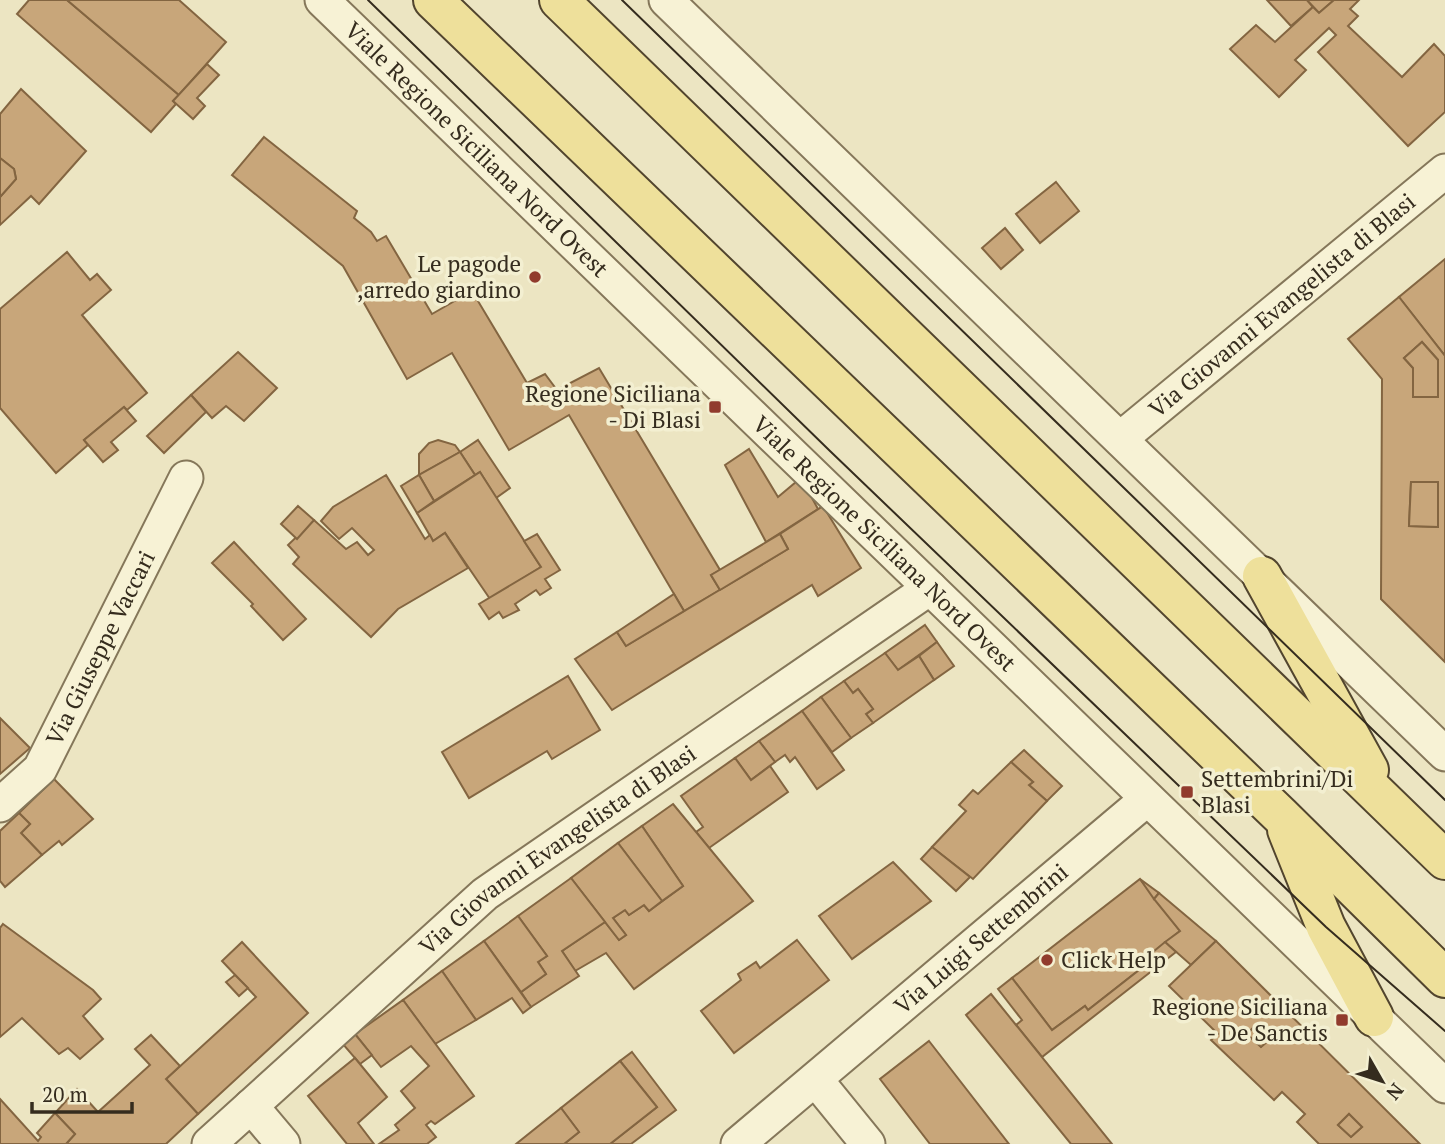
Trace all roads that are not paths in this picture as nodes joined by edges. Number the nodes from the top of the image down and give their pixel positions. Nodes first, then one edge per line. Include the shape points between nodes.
1 (322, 0) edge
2 (433, 0) edge
3 (559, 0) edge
4 (666, 0) edge
5 (1445, 171) edge
6 (1120, 439) junction
7 (186, 478) dead end
8 (1262, 576) junction
9 (930, 588) junction
10 (1445, 754) edge
11 (1147, 799) junction
12 (0, 805) edge
13 (1391, 808) junction
14 (1281, 816) junction
15 (1445, 860) edge
16 (1445, 978) edge
17 (1374, 1017) junction
18 (816, 1080) junction
19 (1445, 1086) edge
20 (251, 1106) junction
21 (209, 1144) edge
22 (283, 1144) edge
23 (738, 1144) edge
24 (868, 1144) edge

1 - 9 street, Viale Regione Siciliana Nord Ovest
2 - 14 main road
3 - 13 main road
4 - 6 street
5 - 6 street, Via Giovanni Evangelista di Blasi
6 - 8 street
7 - 12 street, Via Giuseppe Vaccari via 40,769
8 - 10 street
8 - 13 main road
9 - 11 street, Viale Regione Siciliana Nord Ovest
9 - 20 street, Via Giovanni Evangelista di Blasi via 485,894
11 - 17 street, Viale Regione Siciliana Nord Ovest
11 - 18 street, Via Luigi Settembrini
13 - 15 main road
14 - 16 main road
14 - 17 main road via 1326,927
17 - 19 street, Viale Regione Siciliana Nord Ovest
18 - 23 street, Via Luigi Settembrini
18 - 24 street
20 - 21 street, Via Giovanni Evangelista di Blasi
20 - 22 street

